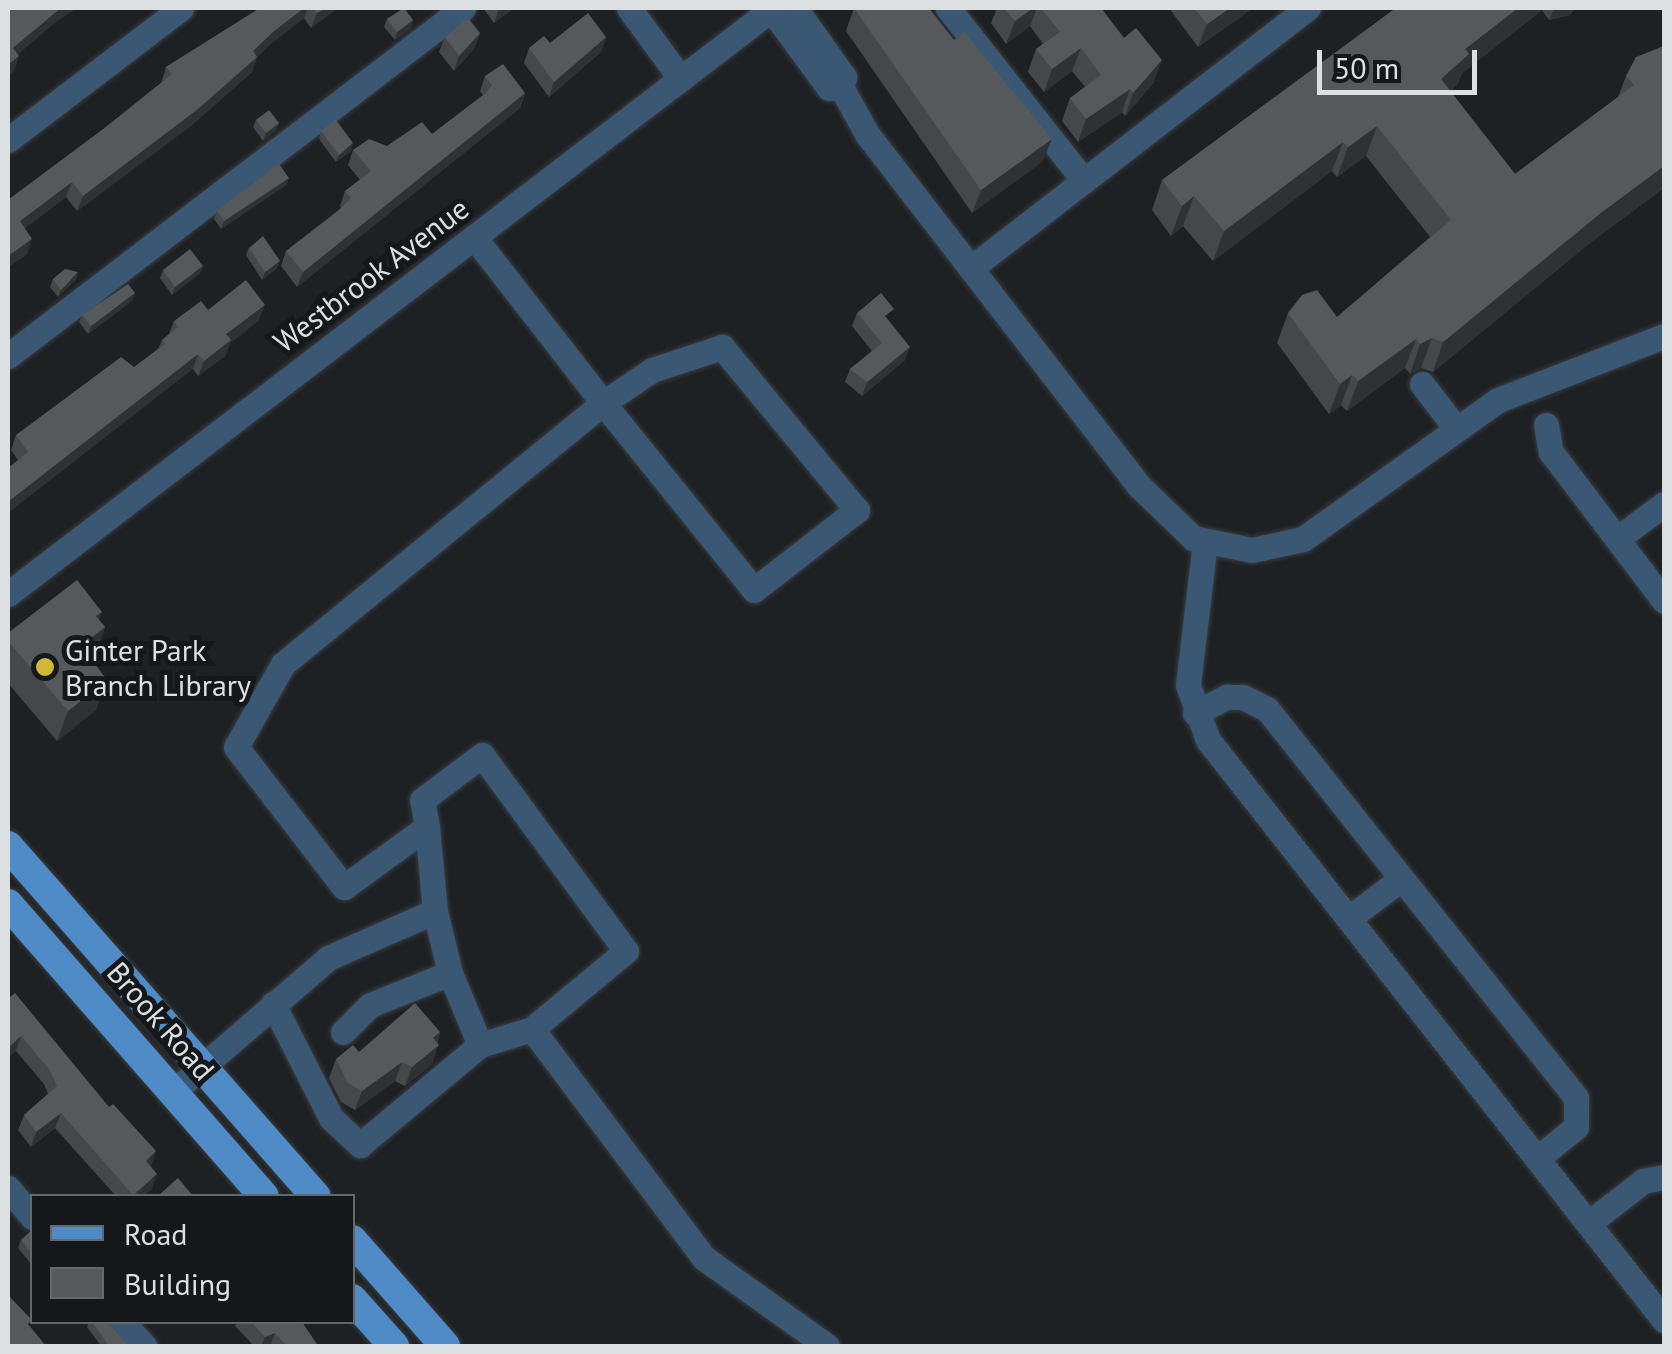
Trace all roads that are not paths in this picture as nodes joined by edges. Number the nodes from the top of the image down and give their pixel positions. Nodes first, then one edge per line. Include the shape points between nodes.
1 (181, 8) edge
2 (463, 8) edge
3 (629, 8) edge
4 (780, 8) edge
5 (948, 8) edge
6 (1306, 8) edge
7 (681, 79) junction
8 (8, 140) edge
9 (1084, 181) junction
10 (474, 237) junction
11 (971, 268) junction
12 (1664, 336) edge
13 (8, 356) edge
14 (1422, 384) dead end
15 (602, 403) junction
16 (1546, 424) dead end
17 (1456, 427) junction
18 (1664, 504) edge
19 (1618, 538) junction
20 (1205, 542) junction
21 (9, 590) edge
22 (1664, 601) edge
23 (1195, 713) junction
24 (427, 827) junction
25 (8, 846) edge
26 (1400, 878) junction
27 (8, 904) edge
28 (435, 910) junction
29 (1349, 918) junction
30 (450, 973) junction
31 (273, 1004) junction
32 (532, 1028) junction
33 (342, 1032) dead end
34 (480, 1045) junction
35 (202, 1067) junction
36 (173, 1092) junction
37 (1540, 1158) junction
38 (1664, 1177) edge
39 (8, 1188) edge
40 (262, 1194) edge
41 (312, 1194) edge
42 (30, 1215) edge
43 (1590, 1222) junction
44 (355, 1243) edge
45 (355, 1302) edge
46 (1664, 1320) edge
47 (424, 1322) junction
48 (124, 1324) edge
49 (144, 1346) edge
50 (394, 1346) edge
51 (445, 1346) edge
52 (828, 1346) edge

1 - 8 street
2 - 13 street
3 - 7 street
4 - 7 street, Westbrook Avenue
4 - 11 street via 844,77 841,87 860,125
5 - 9 street
6 - 9 street
7 - 10 street, Westbrook Avenue
9 - 11 street
10 - 15 street
10 - 21 street, Westbrook Avenue
11 - 20 street via 1138,485 1175,524
12 - 17 street via 1528,385
14 - 17 street
15 - 15 street via 652,370 722,347 857,510 754,590
15 - 24 street via 283,664 236,747 344,887
16 - 19 street via 1551,452
17 - 20 street via 1303,539 1262,550
18 - 19 street
19 - 22 street
20 - 23 street via 1188,667
23 - 26 street via 1243,696 1267,709
23 - 29 street via 1218,754
24 - 28 street
24 - 32 street via 422,800 482,755 626,951
25 - 35 main road, Brook Road
26 - 29 street
26 - 37 street via 1576,1098 1576,1128
27 - 36 main road, Brook Road
28 - 30 street
28 - 31 street via 353,942
29 - 37 street
30 - 33 street via 370,1005
30 - 34 street
31 - 34 street via 331,1118 360,1145
31 - 35 street
32 - 34 street
32 - 52 street via 704,1258
35 - 36 street
35 - 41 main road, Brook Road
36 - 40 main road, Brook Road
37 - 43 street
38 - 43 street via 1642,1180
39 - 42 street
43 - 46 street
44 - 47 main road
45 - 50 main road
47 - 50 street
47 - 51 main road
48 - 49 street

